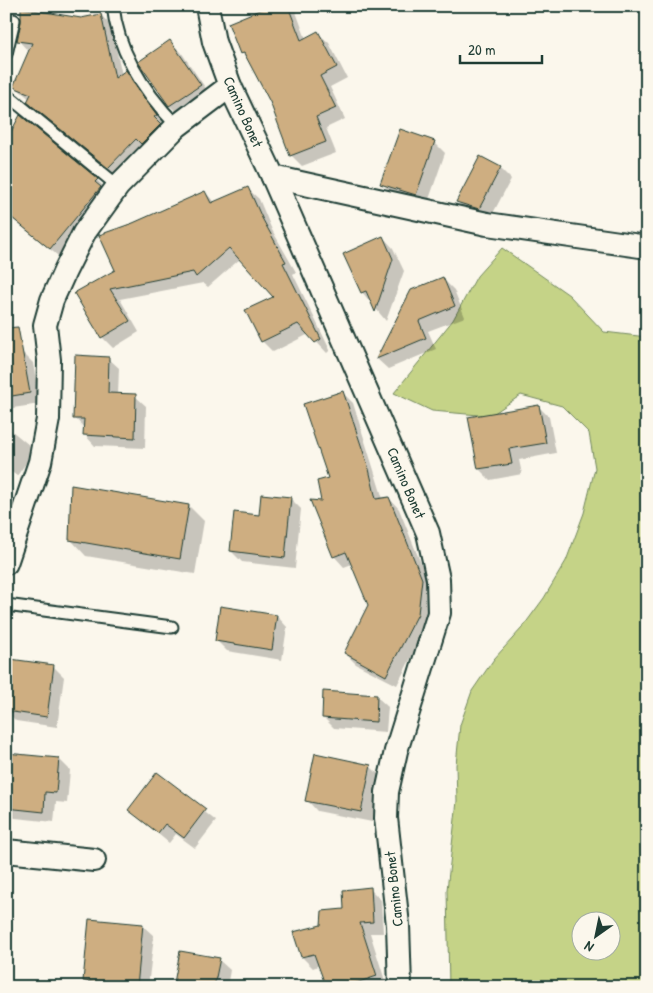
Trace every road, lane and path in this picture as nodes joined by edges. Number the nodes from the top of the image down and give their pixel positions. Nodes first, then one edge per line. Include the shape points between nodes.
1 (113, 6) edge
2 (207, 6) edge
3 (14, 20) dead end
4 (6, 54) edge
5 (230, 86) junction
6 (6, 94) edge
7 (177, 126) junction
8 (273, 177) junction
9 (118, 186) junction
10 (647, 247) edge
11 (6, 563) edge
12 (6, 605) edge
13 (172, 627) dead end
14 (6, 851) edge
15 (94, 860) dead end
16 (400, 987) edge

1 - 7 lane via 119,39 136,74 156,104
2 - 5 street, Camino Bonet via 214,42
3 - 4 lane
5 - 7 street
5 - 8 street, Camino Bonet
6 - 9 lane
7 - 9 street
8 - 10 street via 487,224
8 - 16 street, Camino Bonet via 428,533 438,579 439,613 396,751 387,792 386,818 398,925
9 - 11 street via 84,233 52,300 45,325 49,360 48,419 40,462
12 - 13 lane
14 - 15 street

